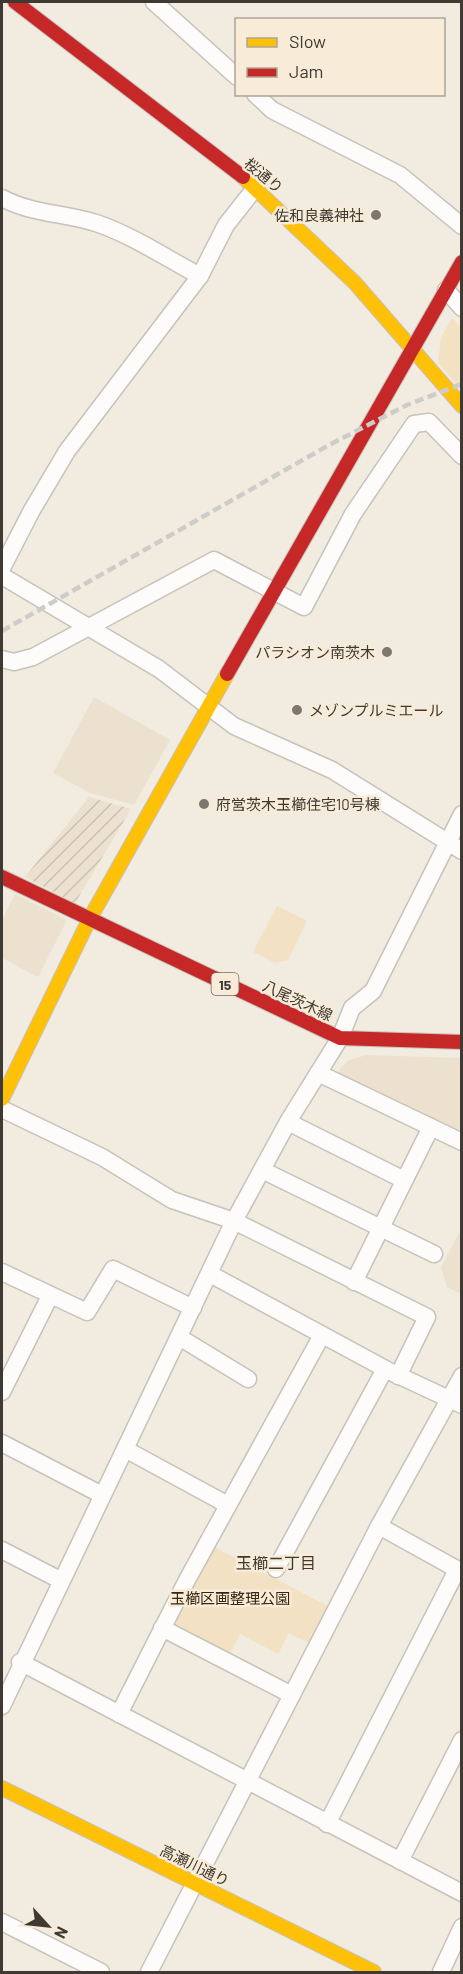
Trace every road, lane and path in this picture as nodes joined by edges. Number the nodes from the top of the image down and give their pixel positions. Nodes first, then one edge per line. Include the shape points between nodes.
1 (15, 2) edge
2 (154, 2) edge
3 (235, 75) edge
4 (257, 96) edge
5 (256, 187) junction
6 (2, 198) edge
7 (462, 226) edge
8 (462, 262) edge
9 (200, 276) junction
10 (446, 290) junction
11 (462, 308) edge
12 (414, 348) junction
13 (462, 406) edge
14 (462, 456) edge
15 (2, 568) edge
16 (2, 576) edge
17 (273, 590) junction
18 (86, 627) junction
19 (2, 659) edge
20 (210, 706) junction
21 (462, 814) edge
22 (446, 843) junction
23 (462, 851) edge
24 (2, 877) edge
25 (89, 920) junction
26 (340, 1038) junction
27 (462, 1042) edge
28 (318, 1073) junction
29 (2, 1099) edge
30 (2, 1109) edge
31 (288, 1122) junction
32 (430, 1127) junction
33 (462, 1142) edge
34 (262, 1170) junction
35 (404, 1180) junction
36 (234, 1221) junction
37 (381, 1227) junction
38 (434, 1254) dead end
39 (2, 1272) edge
40 (210, 1274) junction
41 (354, 1282) junction
42 (50, 1296) junction
43 (193, 1308) junction
44 (322, 1335) junction
45 (179, 1337) junction
46 (392, 1372) junction
47 (462, 1376) edge
48 (248, 1379) dead end
49 (2, 1392) edge
50 (456, 1402) edge
51 (2, 1443) edge
52 (124, 1449) junction
53 (102, 1495) junction
54 (228, 1505) junction
55 (379, 1526) junction
56 (298, 1528) junction
57 (313, 1538) dead end
58 (2, 1550) edge
59 (276, 1569) dead end
60 (459, 1571) edge
61 (60, 1580) junction
62 (162, 1628) junction
63 (20, 1662) junction
64 (292, 1695) junction
65 (2, 1706) edge
66 (119, 1714) junction
67 (462, 1740) edge
68 (247, 1783) junction
69 (2, 1788) edge
70 (327, 1824) junction
71 (400, 1861) junction
72 (195, 1883) junction
73 (462, 1893) edge
74 (2, 1922) edge
75 (462, 1927) edge
76 (101, 1972) edge
77 (149, 1972) edge
78 (374, 1972) edge
79 (441, 1972) edge

1 - 5 street, 桜通り
2 - 3 street
4 - 7 street via 272,110 400,175
5 - 9 street via 226,225
5 - 12 street, 桜通り via 355,283
6 - 9 street via 29,210 115,230
8 - 10 street
9 - 15 street via 67,451
10 - 11 street
10 - 12 street
12 - 13 street, 桜通り
12 - 17 street
14 - 17 street via 429,422 414,424 353,514 304,607
16 - 18 street
17 - 18 street via 214,560
17 - 20 street
18 - 19 street via 33,657 14,662
18 - 20 street via 159,669
20 - 22 street via 234,726 332,770
20 - 25 street
21 - 22 street
22 - 23 street
22 - 26 street via 373,991 352,1008
24 - 25 street, 八尾茨木線 / 15
25 - 26 street, 八尾茨木線 / 15
25 - 29 street
26 - 27 street, 八尾茨木線 / 15
26 - 28 street
28 - 31 street
28 - 32 street
30 - 36 street via 102,1157 172,1200
31 - 34 street
31 - 35 street
32 - 33 street
32 - 35 street
34 - 36 street
34 - 37 street
35 - 37 street
36 - 40 street
36 - 41 street
37 - 38 street
37 - 41 street
39 - 42 street
40 - 43 street
40 - 44 street
41 - 46 street via 427,1317
42 - 43 street via 87,1312 113,1269
42 - 49 street
43 - 45 street
44 - 46 street
44 - 54 street
45 - 48 street
45 - 52 street
46 - 50 street
46 - 56 street
47 - 50 street
50 - 55 street
51 - 53 street
52 - 53 street
52 - 54 street
53 - 61 street
54 - 62 street
55 - 60 street
55 - 64 street
56 - 57 street
56 - 59 street
58 - 61 street
60 - 70 street
61 - 63 street
62 - 64 street
62 - 66 street
63 - 65 street
63 - 66 street
64 - 68 street
66 - 68 street
67 - 71 street
68 - 70 street
68 - 72 street
69 - 72 street, 高瀬川通り
70 - 71 street
71 - 73 street
72 - 77 street
72 - 78 street, 高瀬川通り
74 - 76 street
75 - 79 street

